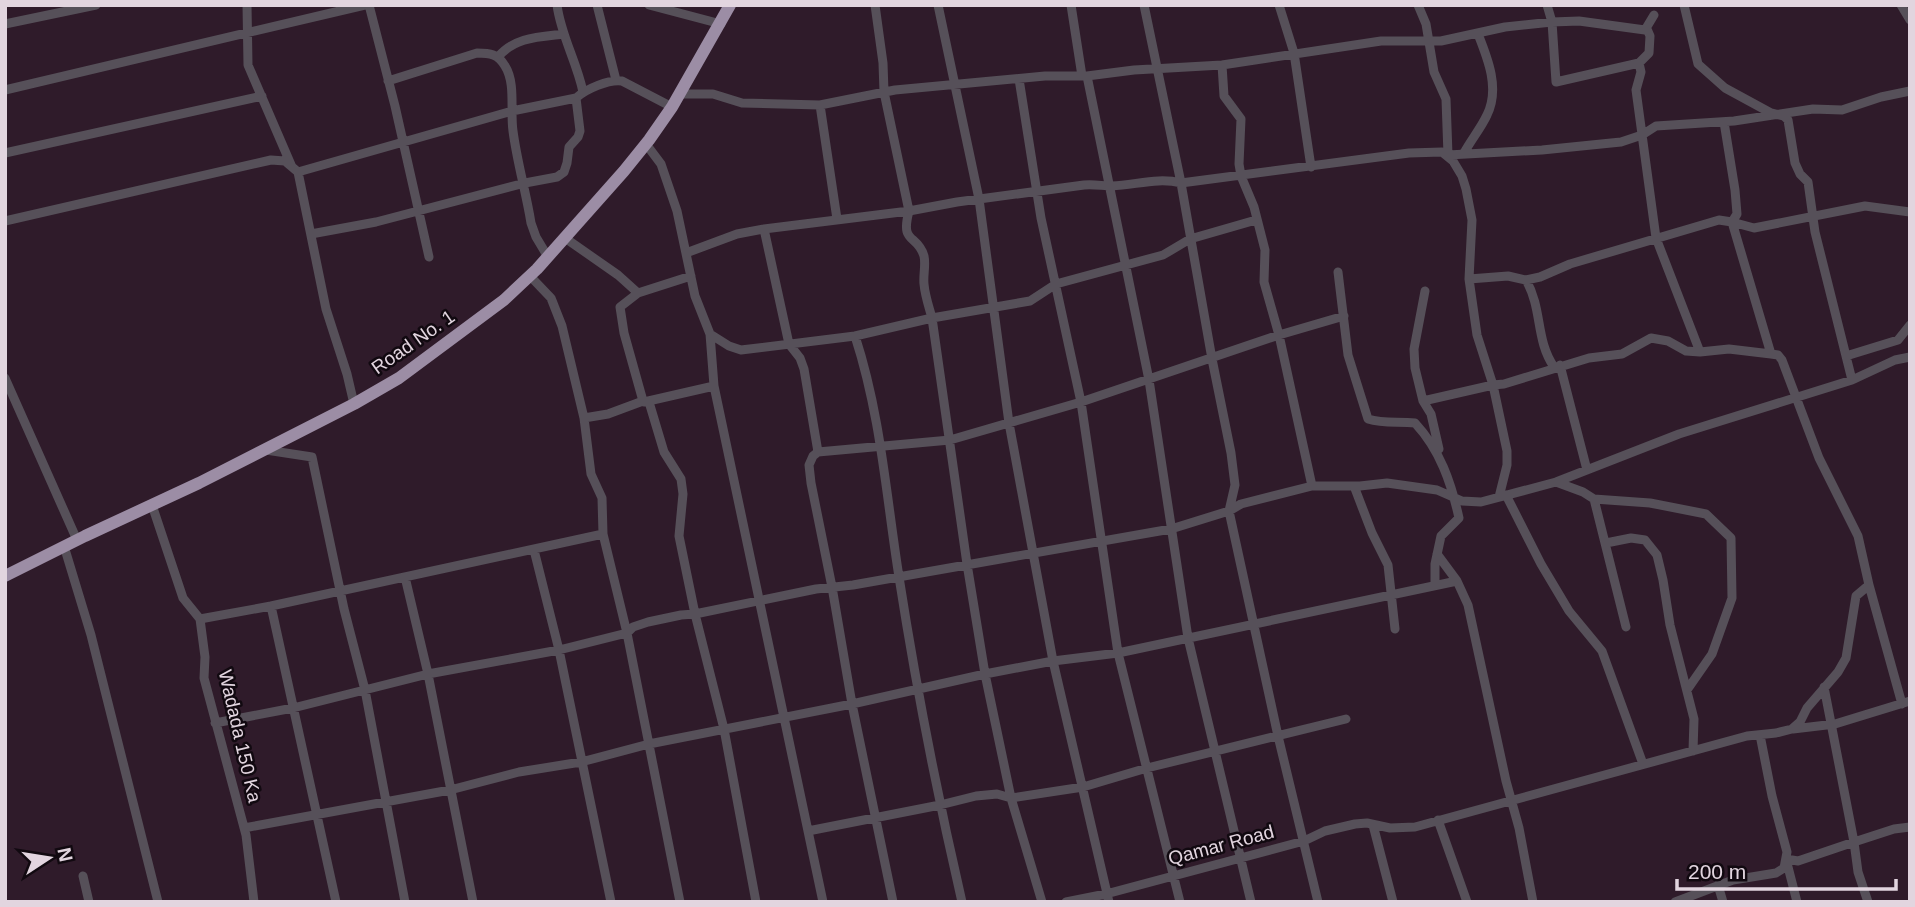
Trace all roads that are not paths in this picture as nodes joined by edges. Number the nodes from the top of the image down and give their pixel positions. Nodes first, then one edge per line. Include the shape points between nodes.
1 (96, 5) edge
2 (247, 5) edge
3 (367, 5) edge
4 (558, 5) edge
5 (597, 5) edge
6 (649, 5) edge
7 (730, 5) edge
8 (874, 5) edge
9 (939, 5) edge
10 (1071, 5) edge
11 (1144, 5) edge
12 (1279, 5) edge
13 (1418, 5) edge
14 (1547, 5) edge
15 (1684, 5) edge
16 (1901, 5) edge
17 (1654, 15) dead end
18 (1910, 20) edge
19 (1552, 22) junction
20 (5, 24) edge
21 (721, 24) junction
22 (1647, 29) junction
23 (248, 32) junction
24 (564, 34) junction
25 (1478, 34) junction
26 (1429, 43) junction
27 (1294, 53) junction
28 (498, 57) junction
29 (1639, 63) junction
30 (1222, 65) junction
31 (1157, 69) junction
32 (1085, 76) junction
33 (1019, 79) junction
34 (616, 80) junction
35 (388, 81) junction
36 (954, 84) junction
37 (5, 90) edge
38 (1910, 91) edge
39 (884, 92) junction
40 (679, 94) junction
41 (580, 95) junction
42 (262, 96) junction
43 (820, 105) junction
44 (672, 107) junction
45 (512, 111) junction
46 (1778, 114) junction
47 (1724, 122) junction
48 (1642, 135) junction
49 (404, 142) junction
50 (646, 144) junction
51 (5, 153) edge
52 (1464, 153) junction
53 (1447, 155) junction
54 (1311, 167) junction
55 (295, 170) junction
56 (1241, 176) junction
57 (525, 183) junction
58 (1181, 183) junction
59 (1108, 186) junction
60 (1039, 193) junction
61 (979, 199) junction
62 (909, 211) junction
63 (419, 212) junction
64 (1910, 212) edge
65 (1813, 217) junction
66 (837, 219) junction
67 (1256, 220) junction
68 (5, 221) edge
69 (1732, 222) junction
70 (764, 229) junction
71 (311, 234) junction
72 (565, 238) junction
73 (1656, 238) junction
74 (1190, 239) junction
75 (686, 253) junction
76 (429, 257) dead end
77 (548, 257) junction
78 (1125, 266) junction
79 (1338, 272) dead end
80 (530, 276) junction
81 (691, 276) junction
82 (1469, 279) junction
83 (1526, 280) junction
84 (1056, 284) junction
85 (1425, 291) dead end
86 (638, 293) junction
87 (992, 307) junction
88 (1344, 316) junction
89 (932, 317) junction
90 (1910, 325) edge
91 (710, 334) junction
92 (1279, 335) junction
93 (855, 336) junction
94 (789, 344) junction
95 (1700, 352) junction
96 (1772, 354) junction
97 (1846, 356) junction
98 (1910, 357) edge
99 (1212, 359) junction
100 (1557, 366) junction
101 (5, 378) edge
102 (1149, 380) junction
103 (1852, 380) junction
104 (1493, 385) junction
105 (714, 386) junction
106 (1797, 396) junction
107 (1423, 401) junction
108 (646, 402) junction
109 (1082, 402) junction
110 (354, 404) junction
111 (584, 418) junction
112 (1009, 423) junction
113 (950, 440) junction
114 (882, 446) junction
115 (266, 450) junction
116 (818, 453) junction
117 (1441, 457) junction
118 (1587, 470) junction
119 (1556, 482) junction
120 (1312, 486) junction
121 (1354, 486) junction
122 (1454, 496) junction
123 (1503, 496) junction
124 (1594, 499) junction
125 (152, 505) junction
126 (1229, 511) junction
127 (1171, 529) junction
128 (603, 534) junction
129 (1101, 542) junction
130 (70, 543) junction
131 (1606, 543) junction
132 (534, 550) junction
133 (1034, 553) junction
134 (1437, 554) junction
135 (967, 564) junction
136 (5, 576) edge
137 (899, 576) junction
138 (405, 577) junction
139 (1457, 581) junction
140 (1435, 585) junction
141 (1869, 585) junction
142 (832, 587) junction
143 (341, 590) junction
144 (1393, 593) junction
145 (760, 600) junction
146 (271, 606) junction
147 (695, 614) junction
148 (200, 619) junction
149 (1254, 624) junction
150 (1626, 627) dead end
151 (1395, 629) dead end
152 (627, 633) junction
153 (1188, 638) junction
154 (559, 650) junction
155 (1118, 653) junction
156 (1053, 661) junction
157 (428, 674) junction
158 (985, 674) junction
159 (1824, 687) junction
160 (918, 689) junction
161 (365, 690) junction
162 (1687, 691) junction
163 (1906, 703) edge
164 (852, 704) junction
165 (293, 708) junction
166 (783, 717) junction
167 (1346, 719) dead end
168 (215, 723) junction
169 (1830, 725) junction
170 (723, 729) junction
171 (1792, 729) junction
172 (1760, 735) junction
173 (1278, 736) junction
174 (649, 744) junction
175 (1214, 751) junction
176 (1693, 751) junction
177 (581, 762) junction
178 (1643, 764) junction
179 (1147, 768) junction
180 (1083, 788) junction
181 (450, 790) junction
182 (1011, 798) junction
183 (1511, 800) junction
184 (385, 801) junction
185 (940, 805) junction
186 (317, 813) junction
187 (875, 819) junction
188 (1438, 820) junction
189 (1373, 825) junction
190 (1910, 827) edge
191 (244, 828) junction
192 (808, 831) junction
193 (1304, 841) junction
194 (1854, 842) junction
195 (1240, 858) junction
196 (1786, 859) junction
197 (83, 876) dead end
198 (1174, 876) junction
199 (1718, 885) junction
200 (1107, 898) edge
201 (89, 902) edge
202 (158, 902) edge
203 (254, 902) edge
204 (336, 902) edge
205 (405, 902) edge
206 (472, 902) edge
207 (611, 902) edge
208 (680, 902) edge
209 (756, 902) edge
210 (823, 902) edge
211 (892, 902) edge
212 (962, 902) edge
213 (1042, 902) edge
214 (1066, 902) edge
215 (1180, 902) edge
216 (1251, 902) edge
217 (1318, 902) edge
218 (1393, 902) edge
219 (1467, 902) edge
220 (1533, 902) edge
221 (1675, 902) edge
222 (1723, 902) edge
223 (1797, 902) edge
224 (1868, 902) edge

1 - 20 street
2 - 23 street
3 - 23 street
3 - 35 street
4 - 24 street
5 - 34 street
6 - 21 street
7 - 21 highway, Road No. 1
8 - 39 street
9 - 36 street
10 - 32 street
11 - 31 street
12 - 27 street
13 - 26 street
14 - 19 street
15 - 46 street via 1698,64 1725,88
16 - 18 street
17 - 22 street
19 - 22 street
19 - 25 street
19 - 29 street via 1556,82
21 - 40 highway, Road No. 1
22 - 29 street via 1649,53
23 - 37 street
23 - 42 street via 248,65
24 - 28 street via 519,40
24 - 41 street via 576,62
25 - 26 street
25 - 52 street via 1490,67 1493,98
26 - 27 street via 1381,41
26 - 53 street via 1434,72 1446,99
27 - 30 street
27 - 54 street
28 - 35 street via 477,54
28 - 45 street via 507,68
29 - 48 street via 1642,72 1636,90
30 - 31 street
30 - 56 street via 1224,96 1242,125
31 - 32 street
31 - 58 street
32 - 33 street
32 - 59 street
33 - 36 street
33 - 60 street
34 - 41 street
34 - 44 street
35 - 49 street
36 - 39 street
36 - 61 street
38 - 46 street via 1842,110
39 - 43 street
39 - 62 street
40 - 43 street via 713,94 742,103
40 - 44 highway, Road No. 1
41 - 45 street
41 - 57 street via 580,131 569,147 564,172 545,181
42 - 51 street
42 - 55 street
43 - 66 street
44 - 50 highway, Road No. 1
45 - 49 street
45 - 57 street
46 - 47 street
46 - 65 street via 1788,120 1795,163 1808,182
47 - 48 street via 1656,126
47 - 69 street via 1737,214
48 - 52 street via 1621,142 1542,150
48 - 73 street
49 - 55 street
49 - 63 street
50 - 72 highway, Road No. 1
50 - 75 street via 665,174
52 - 53 street
53 - 54 street via 1409,153
53 - 82 street via 1462,176 1472,220
54 - 56 street
55 - 68 street via 277,159
55 - 71 street
56 - 58 street
56 - 67 street
57 - 63 street
57 - 77 street via 536,237
58 - 59 street via 1166,180
58 - 74 street
59 - 60 street
59 - 78 street
60 - 61 street
60 - 84 street
61 - 62 street
61 - 87 street
62 - 66 street
62 - 89 street via 907,235 923,254
63 - 71 street
63 - 76 street
64 - 65 street via 1865,206
65 - 69 street via 1754,228
65 - 97 street
66 - 70 street
67 - 74 street
67 - 92 street via 1266,259 1264,282
69 - 73 street via 1719,220
69 - 96 street
70 - 75 street
70 - 94 street
71 - 110 street via 326,309
72 - 77 highway, Road No. 1
72 - 86 street
73 - 83 street
73 - 95 street
74 - 78 street via 1163,255
74 - 99 street
75 - 81 street
77 - 80 highway, Road No. 1
78 - 84 street
78 - 102 street
79 - 88 street
80 - 110 highway, Road No. 1 via 399,378
80 - 111 street via 551,298 562,326
81 - 86 street
81 - 91 street
82 - 83 street via 1508,276
82 - 104 street via 1477,335
83 - 100 street via 1538,308 1543,348
84 - 87 street via 1030,301
84 - 109 street
85 - 107 street via 1415,349
86 - 108 street via 620,307 620,316
87 - 89 street
87 - 112 street
88 - 92 street
88 - 117 street via 1348,355 1368,419 1415,423
89 - 93 street
89 - 113 street
90 - 97 street via 1898,340
91 - 94 street via 741,350
91 - 105 street
92 - 99 street
92 - 120 street
93 - 94 street
93 - 114 street
94 - 116 street via 802,363
95 - 96 street via 1729,349
95 - 100 street via 1651,338 1622,354
96 - 106 street via 1782,360
97 - 103 street
98 - 103 street
99 - 102 street
99 - 126 street via 1234,475
100 - 104 street
100 - 118 street
101 - 130 street
102 - 109 street
102 - 127 street
103 - 106 street
104 - 107 street
104 - 123 street via 1507,451
105 - 108 street
105 - 145 street
106 - 118 street
106 - 141 street via 1819,458 1858,536
107 - 117 street via 1431,414
108 - 111 street
108 - 147 street via 664,453 681,479 679,536
109 - 112 street
109 - 129 street
110 - 115 highway, Road No. 1
111 - 128 street via 591,474 602,498
112 - 113 street
112 - 133 street
113 - 114 street
113 - 135 street
114 - 116 street
114 - 137 street
115 - 125 highway, Road No. 1
115 - 143 street via 312,457
116 - 142 street via 810,460 810,474
117 - 122 street
118 - 119 street
119 - 123 street
119 - 124 street
120 - 121 street
120 - 126 street
121 - 122 street via 1387,483
121 - 144 street via 1388,565
122 - 123 street via 1470,502
122 - 134 street via 1459,518 1441,536
123 - 178 street via 1569,611 1602,651
124 - 131 street
124 - 162 street via 1706,514 1731,538 1732,598 1712,654
125 - 130 highway, Road No. 1
125 - 148 street, Wadada 150 Ka via 183,598
126 - 127 street
126 - 149 street
127 - 129 street
127 - 153 street
128 - 132 street
128 - 152 street
129 - 133 street
129 - 155 street
130 - 136 highway, Road No. 1
130 - 202 street
131 - 150 street
131 - 162 street via 1646,540 1657,555
132 - 138 street
132 - 154 street
133 - 135 street
133 - 156 street
134 - 139 street
134 - 140 street
135 - 137 street
135 - 158 street
137 - 142 street
137 - 160 street
138 - 143 street
138 - 157 street
139 - 140 street
139 - 183 street via 1468,605
140 - 144 street
141 - 159 street via 1856,596 1846,658
141 - 163 street
142 - 145 street
142 - 164 street
143 - 146 street
143 - 161 street
144 - 149 street
144 - 151 street
145 - 147 street
145 - 166 street
146 - 148 street
146 - 165 street
147 - 152 street via 648,622
147 - 170 street
148 - 168 street, Wadada 150 Ka via 204,678
149 - 153 street
149 - 173 street
152 - 154 street
152 - 174 street
153 - 155 street
153 - 175 street
154 - 157 street
154 - 177 street
155 - 156 street
155 - 179 street
156 - 158 street
156 - 180 street
157 - 161 street
157 - 181 street
158 - 160 street
158 - 182 street
159 - 169 street
159 - 171 street
160 - 164 street
160 - 185 street
161 - 165 street
161 - 184 street
162 - 176 street via 1694,719
163 - 169 street, Qamar Road
164 - 166 street
164 - 187 street
165 - 168 street
165 - 186 street
166 - 170 street
166 - 192 street
167 - 173 street
168 - 191 street, Wadada 150 Ka
169 - 171 street, Qamar Road
169 - 194 street
170 - 174 street
170 - 209 street
171 - 172 street, Qamar Road
172 - 176 street, Qamar Road
172 - 196 street
173 - 175 street
173 - 193 street
174 - 177 street
174 - 208 street
175 - 179 street
175 - 195 street
176 - 178 street, Qamar Road
177 - 181 street
177 - 207 street
178 - 183 street, Qamar Road
179 - 180 street
179 - 198 street
180 - 182 street
180 - 200 street
181 - 184 street
181 - 206 street
182 - 185 street via 984,794
182 - 213 street
183 - 188 street, Qamar Road
183 - 220 street
184 - 186 street
184 - 205 street
185 - 187 street
185 - 212 street
186 - 191 street
186 - 204 street
187 - 192 street
187 - 211 street
188 - 189 street, Qamar Road via 1415,827
188 - 219 street
189 - 193 street, Qamar Road via 1355,824
189 - 218 street
190 - 194 street
191 - 203 street, Wadada 150 Ka
192 - 210 street
193 - 195 street, Qamar Road
193 - 217 street
194 - 196 street via 1798,861
194 - 224 street
195 - 198 street, Qamar Road
195 - 216 street
196 - 199 street via 1784,868 1776,873
196 - 223 street
197 - 201 street
198 - 200 street, Qamar Road
198 - 215 street
199 - 221 street
199 - 222 street
200 - 214 street, Qamar Road

